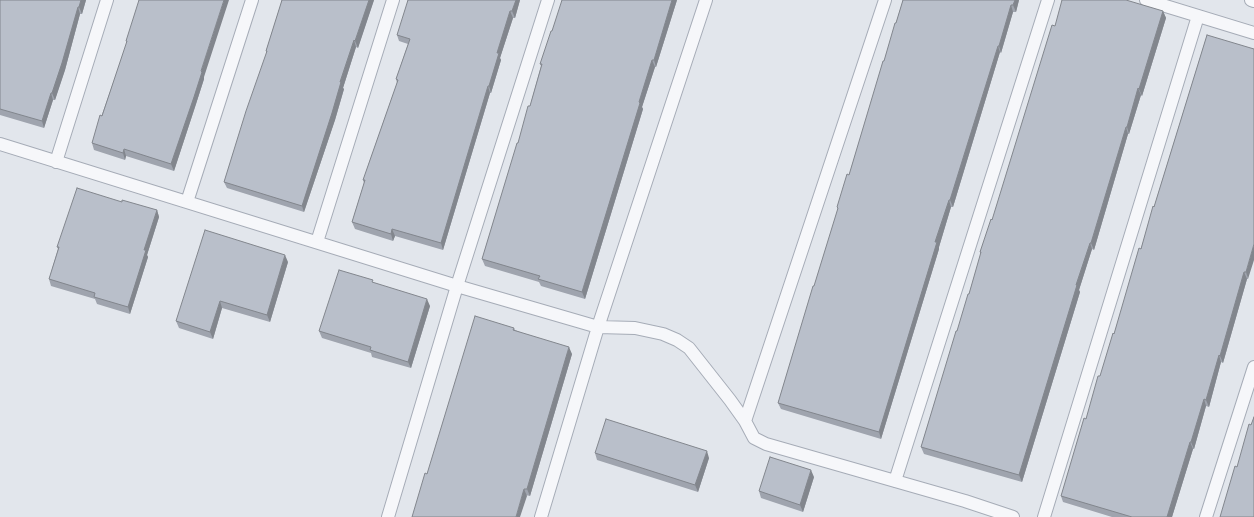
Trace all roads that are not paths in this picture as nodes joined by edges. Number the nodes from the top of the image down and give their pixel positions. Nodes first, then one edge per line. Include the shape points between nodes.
1 (107, 0) edge
2 (252, 0) edge
3 (392, 0) edge
4 (548, 0) edge
5 (706, 0) edge
6 (885, 0) edge
7 (1048, 0) edge
8 (1146, 0) edge
9 (1251, 0) edge
10 (1254, 1) edge
11 (1198, 16) junction
12 (1254, 33) edge
13 (0, 144) edge
14 (56, 162) junction
15 (187, 202) junction
16 (317, 242) junction
17 (457, 286) junction
18 (598, 327) junction
19 (1254, 367) edge
20 (745, 421) junction
21 (895, 481) junction
22 (388, 517) edge
23 (541, 517) edge
24 (1013, 517) edge
25 (1044, 517) edge
26 (1206, 517) edge

1 - 14 lane
2 - 15 lane
3 - 16 lane
4 - 17 lane
5 - 18 lane
6 - 20 lane
7 - 21 lane
8 - 11 lane
9 - 10 lane
11 - 12 lane
11 - 25 lane
13 - 14 lane
14 - 15 lane
15 - 16 lane
16 - 17 lane
17 - 18 lane
17 - 22 lane
18 - 20 lane via 635,328 677,340 698,358
18 - 23 lane
19 - 26 lane
20 - 21 lane via 754,438 766,444
21 - 24 lane

